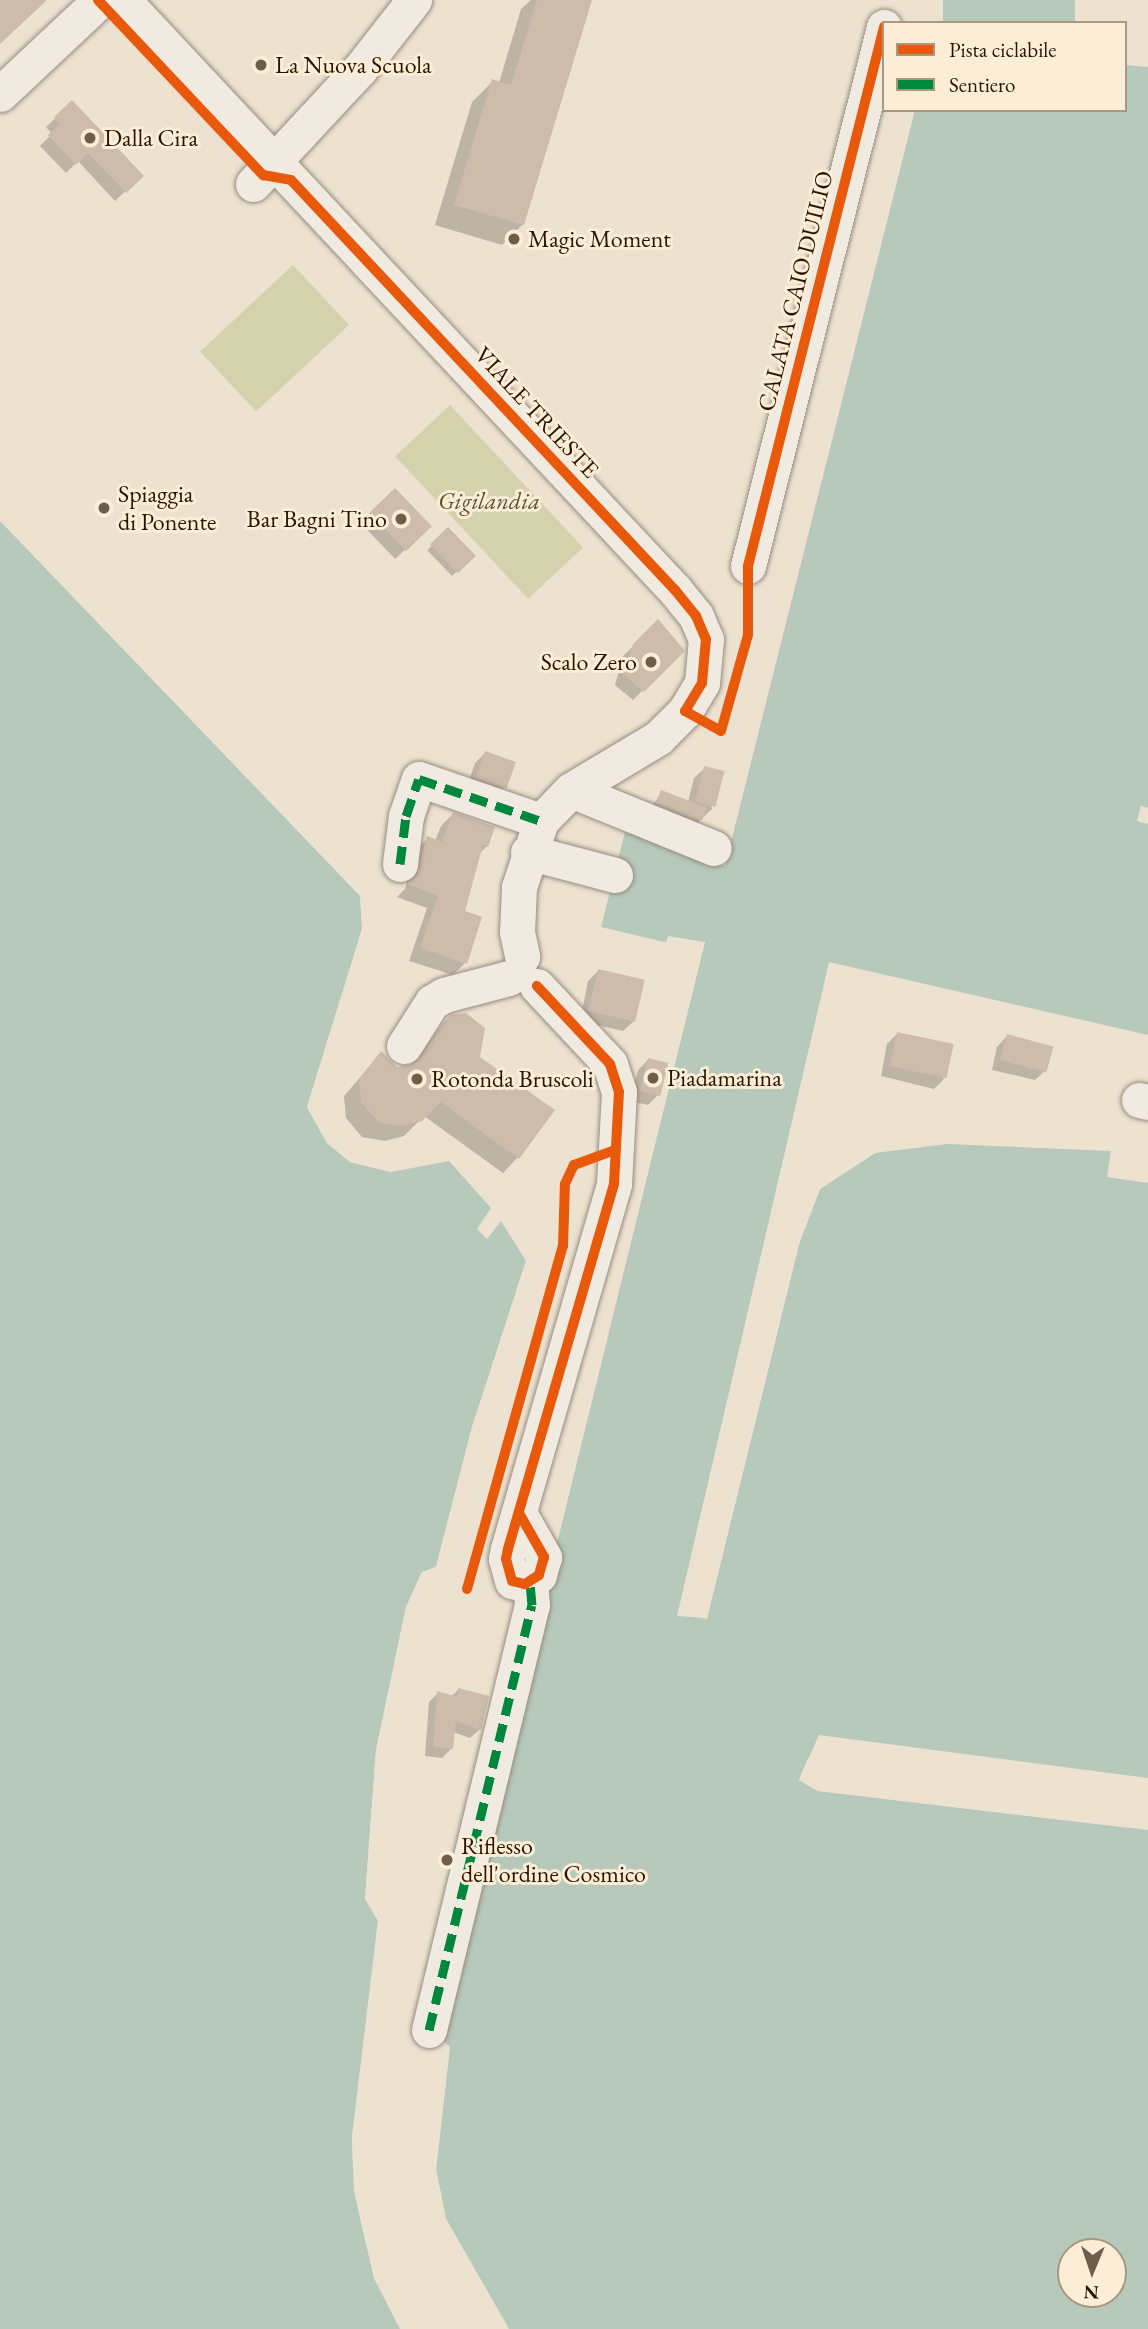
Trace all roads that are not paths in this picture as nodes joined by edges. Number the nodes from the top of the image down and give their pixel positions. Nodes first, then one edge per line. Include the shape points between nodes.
1 (100, 0) edge
2 (123, 0) edge
3 (414, 0) edge
4 (891, 0) edge
5 (885, 21) edge
6 (882, 33) edge
7 (0, 94) edge
8 (264, 173) junction
9 (748, 566) dead end
10 (571, 790) junction
11 (535, 836) junction
12 (714, 848) dead end
13 (400, 864) dead end
14 (615, 875) dead end
15 (523, 973) junction
16 (404, 1046) dead end
17 (429, 2030) dead end

1 - 7 street
2 - 8 street, VIALE TRIESTE
3 - 8 street via 367,61
4 - 5 street, CALATA CAIO DUILIO
6 - 9 street, CALATA CAIO DUILIO
8 - 10 street, VIALE TRIESTE via 696,616 706,639 707,662 702,684 685,711 658,738
10 - 11 street, VIALE TRIESTE
10 - 12 street
11 - 13 street via 419,779 406,816
11 - 14 street
11 - 15 street, VIALE TRIESTE via 519,887 517,932
15 - 16 street via 432,1002
15 - 17 street via 610,1064 619,1092 614,1184 506,1559 512,1581 530,1583 532,1605

